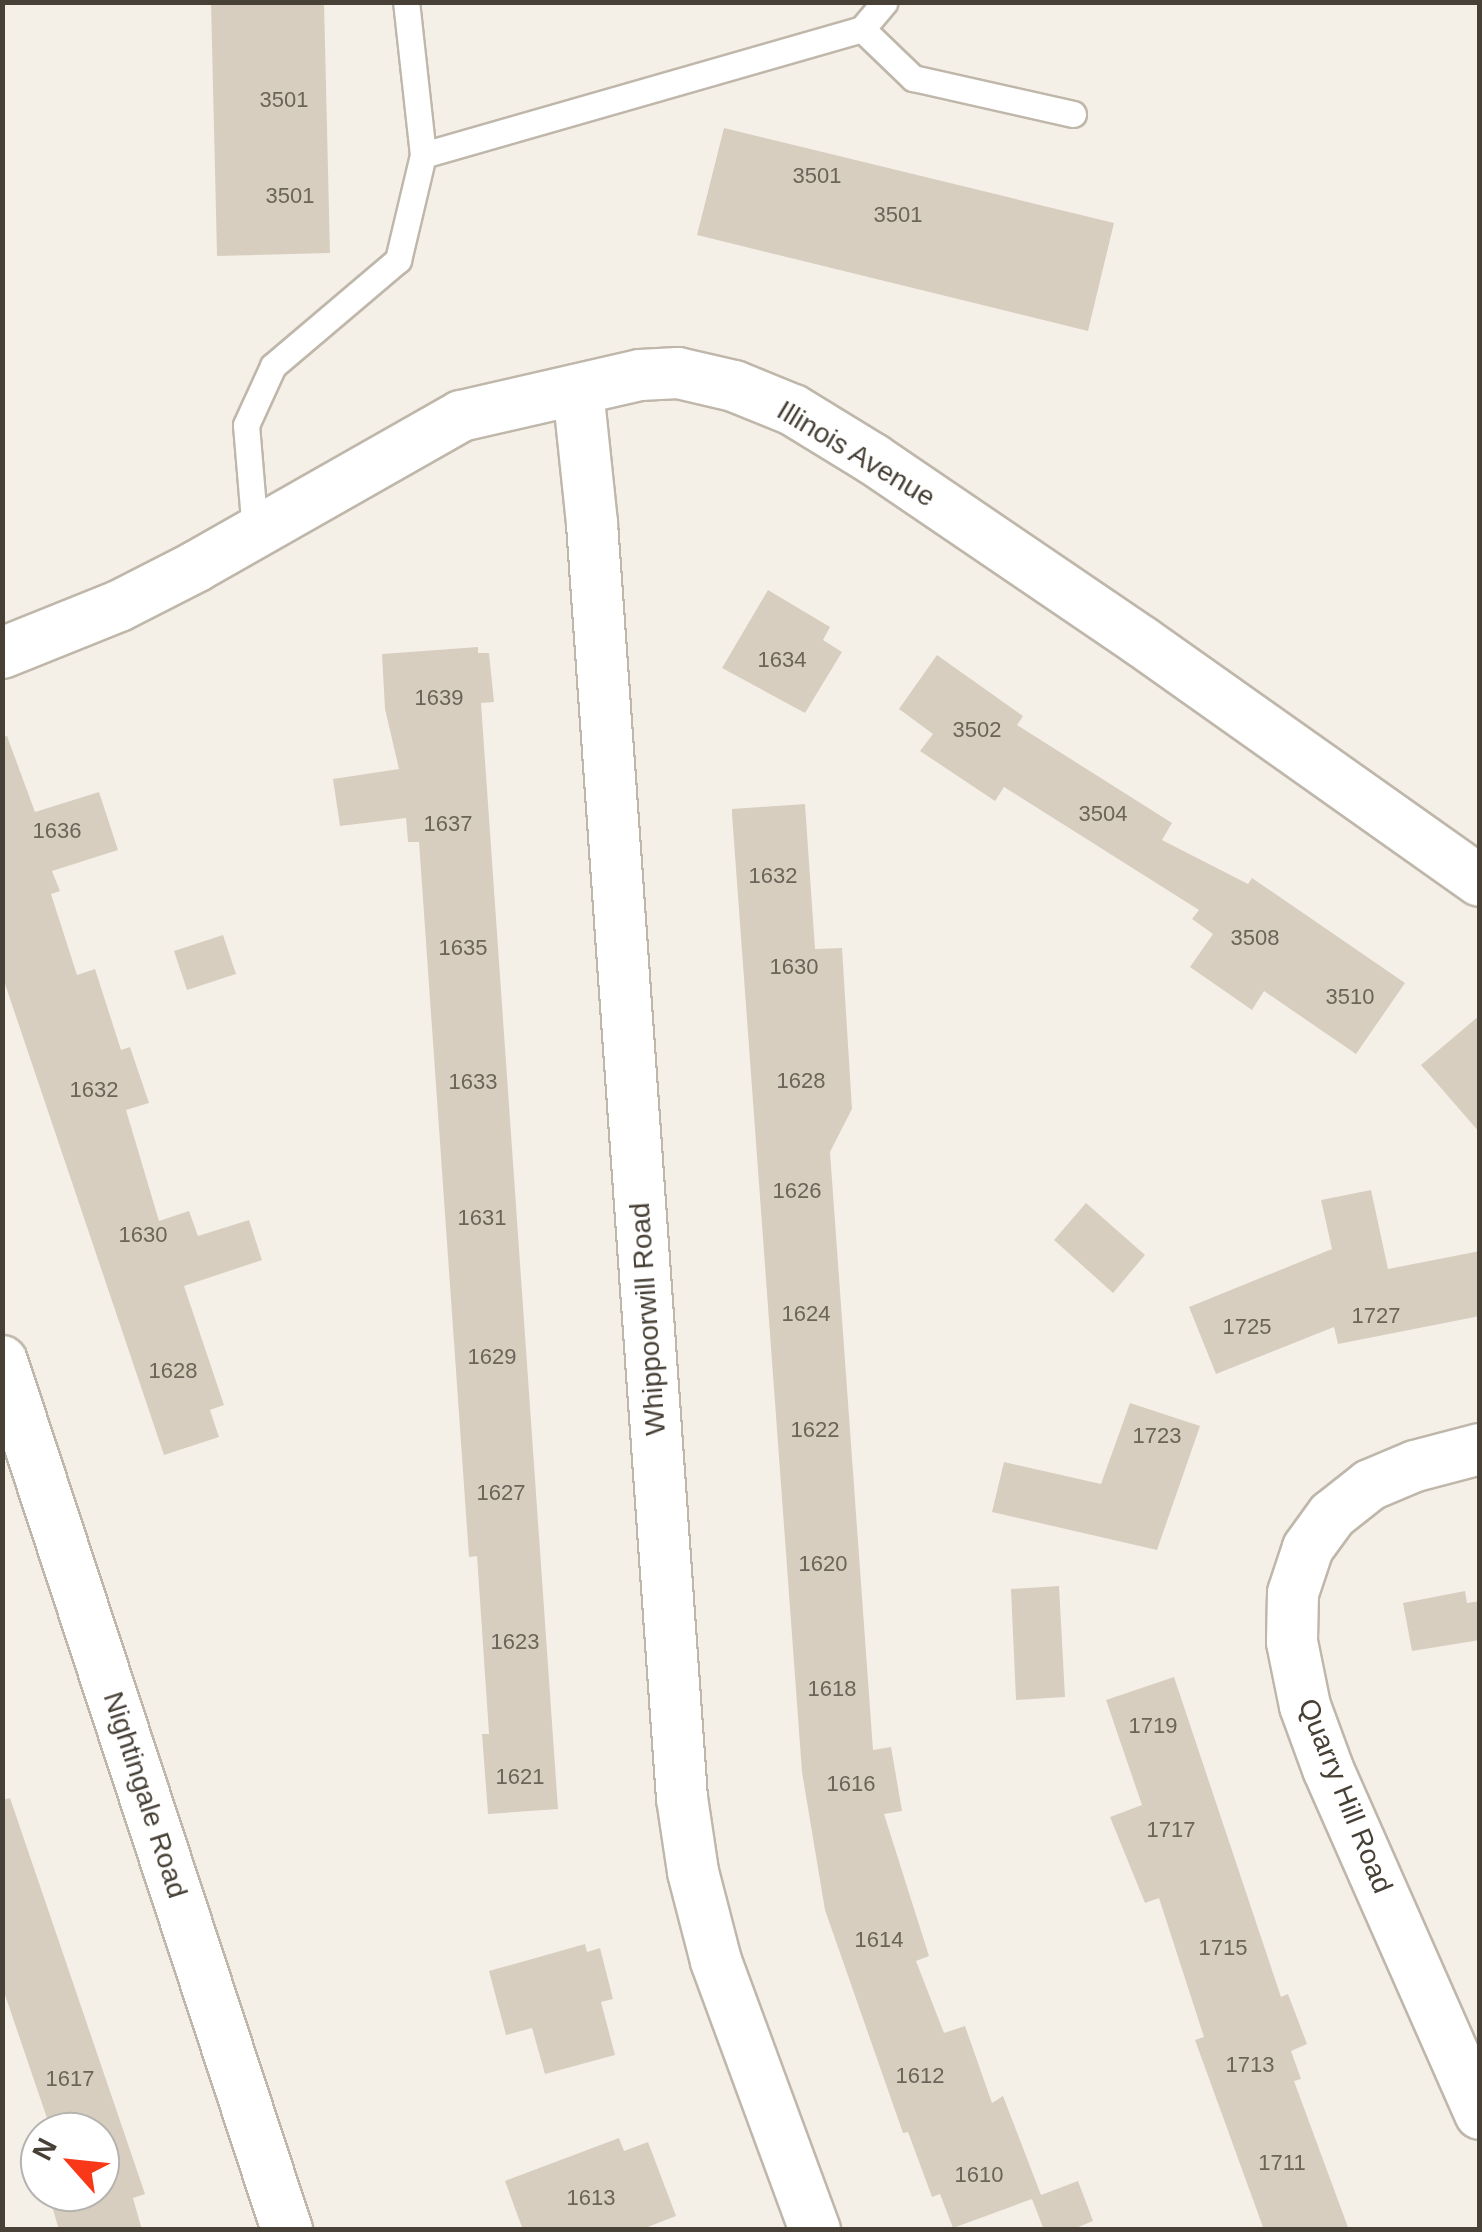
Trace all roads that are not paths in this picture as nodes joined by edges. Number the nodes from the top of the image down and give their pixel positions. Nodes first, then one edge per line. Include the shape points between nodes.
1 (406, 2) edge
2 (885, 2) edge
3 (862, 29) junction
4 (1073, 114) dead end
5 (423, 154) junction
6 (578, 390) junction
7 (255, 532) junction
8 (2, 653) edge
9 (1480, 881) edge
10 (2, 1361) edge
11 (1480, 1449) edge
12 (1480, 2114) edge
13 (287, 2230) edge
14 (815, 2230) edge

1 - 5 lane
2 - 3 lane
3 - 4 lane via 913,78
3 - 5 lane
5 - 7 lane via 398,260 273,366 246,425
6 - 7 street, Illinois Avenue via 460,416
6 - 9 street, Illinois Avenue via 678,373 793,410 1141,640
6 - 14 street, Whippoorwill Road via 682,1798 716,1961
7 - 8 street, Illinois Avenue via 119,606
10 - 13 street, Nightingale Road
11 - 12 street, Quarry Hill Road via 1370,1485 1332,1515 1308,1548 1293,1593 1292,1642 1328,1769

